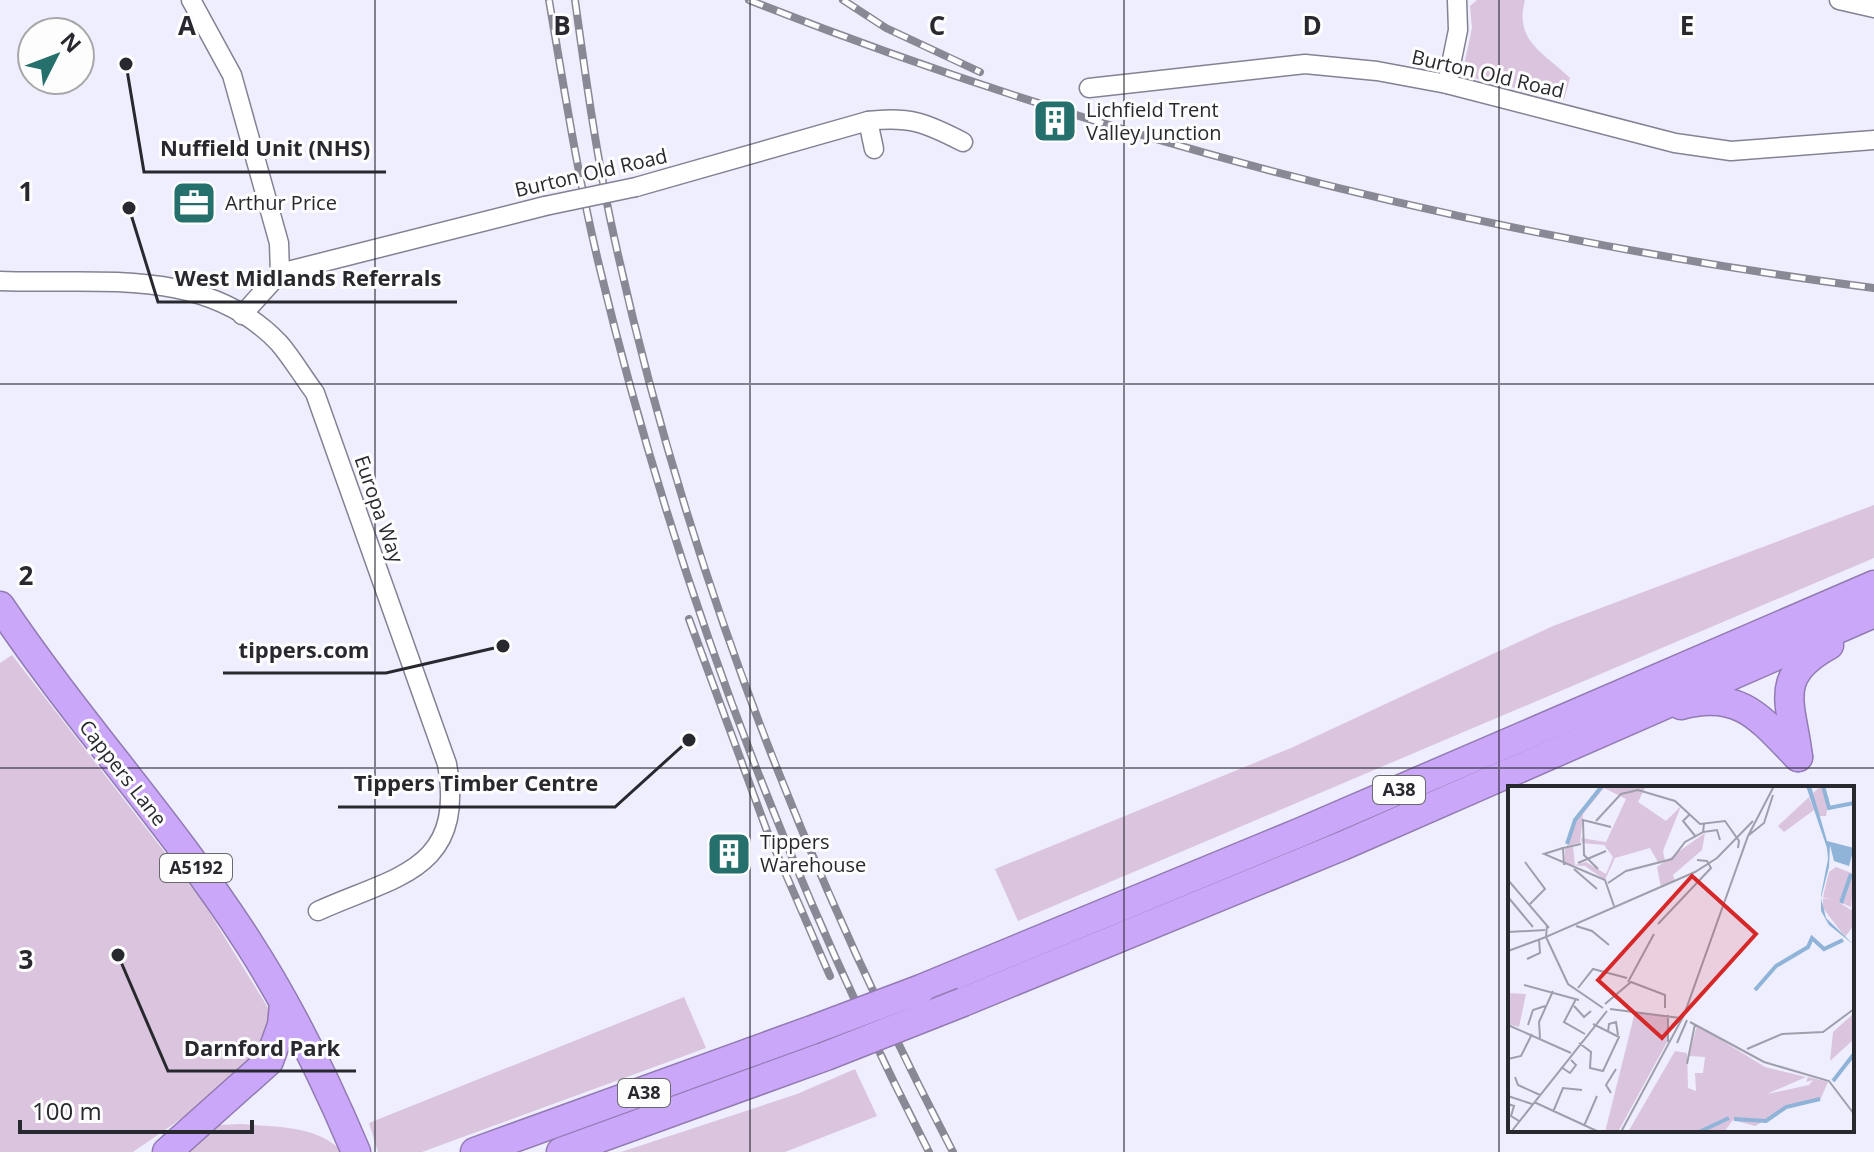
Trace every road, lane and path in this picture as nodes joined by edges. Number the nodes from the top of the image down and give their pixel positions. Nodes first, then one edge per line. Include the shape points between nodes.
1 (191, 0) edge
2 (1457, 0) edge
3 (1839, 0) edge
4 (1874, 8) edge
5 (1447, 84) junction
6 (1089, 88) dead end
7 (868, 121) junction
8 (1874, 140) edge
9 (963, 142) dead end
10 (874, 149) dead end
11 (280, 273) junction
12 (0, 281) edge
13 (242, 315) junction
14 (1874, 585) edge
15 (0, 606) edge
16 (1874, 613) edge
17 (1874, 619) edge
18 (1619, 722) junction
19 (318, 911) dead end
20 (284, 1004) junction
21 (269, 1061) junction
22 (314, 1064) junction
23 (167, 1152) edge
24 (356, 1152) edge
25 (475, 1152) edge
26 (561, 1152) edge

1 - 11 street via 232,75 279,243
2 - 5 street via 1458,30
3 - 4 street
5 - 6 street, Burton Old Road via 1305,64
5 - 8 street, Burton Old Road via 1675,143 1731,151
7 - 9 street, Burton Old Road via 900,117 928,123
7 - 10 street
7 - 11 street, Burton Old Road, bridge via 636,187
11 - 13 street
12 - 13 street, Europa Way via 138,281 204,296
13 - 19 street, Europa Way via 278,343 315,393 452,789 443,836 420,866
14 - 25 highway, A38, bridge via 921,989
15 - 20 highway, Cappers Lane / A5192 via 183,848 249,942
16 - 18 highway, A38
17 - 18 highway via 1818,651 1789,684 1798,757 1763,720 1728,701 1690,703
18 - 26 highway, A38, bridge via 1342,846 963,1002
20 - 21 highway
20 - 22 highway, Cappers Lane / A5192
21 - 22 highway
21 - 23 highway
22 - 24 highway, Cappers Lane / A5192

